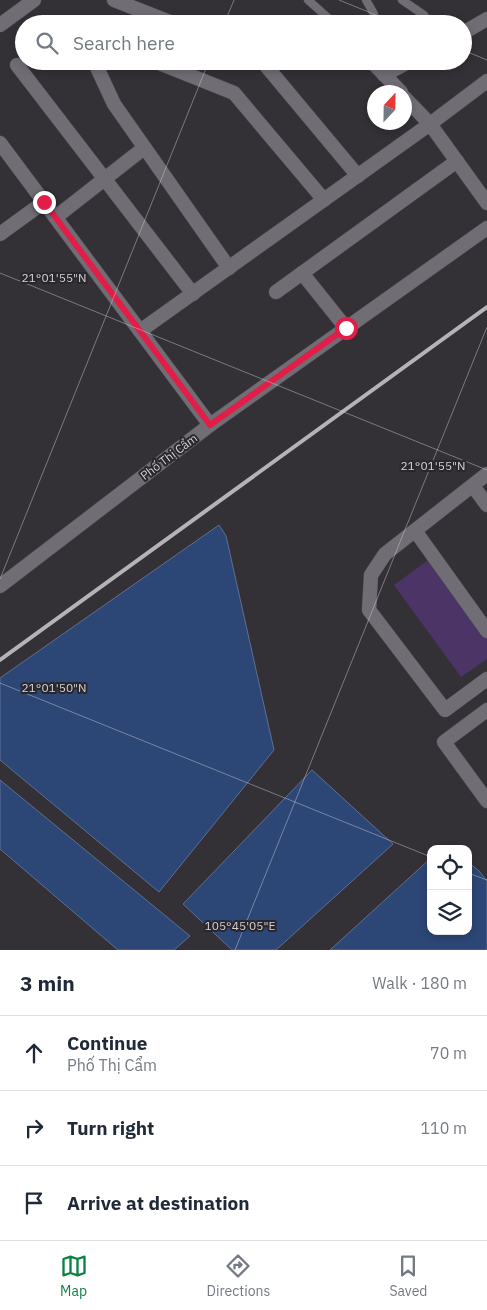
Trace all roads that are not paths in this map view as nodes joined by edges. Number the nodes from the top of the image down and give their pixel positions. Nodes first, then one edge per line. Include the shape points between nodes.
1 (34, 0) edge
2 (114, 0) edge
3 (308, 0) edge
4 (366, 0) edge
5 (402, 0) edge
6 (152, 15) edge
7 (325, 15) edge
8 (374, 15) edge
9 (424, 15) edge
10 (487, 19) edge
11 (0, 25) edge
12 (472, 28) edge
13 (21, 70) edge
14 (98, 70) edge
15 (176, 70) edge
16 (270, 70) edge
17 (379, 70) edge
18 (393, 70) edge
19 (384, 75) junction
20 (487, 81) edge
21 (394, 85) edge
22 (412, 105) edge
23 (430, 124) junction
24 (0, 143) edge
25 (144, 148) junction
26 (457, 161) junction
27 (358, 176) junction
28 (105, 180) junction
29 (324, 200) junction
30 (44, 202) junction
31 (487, 203) edge
32 (56, 217) junction
33 (487, 228) edge
34 (0, 234) edge
35 (229, 268) junction
36 (302, 273) junction
37 (276, 292) dead end
38 (193, 294) junction
39 (346, 328) junction
40 (140, 331) junction
41 (210, 425) junction
42 (487, 474) edge
43 (473, 486) junction
44 (487, 505) edge
45 (416, 532) junction
46 (0, 586) edge
47 (487, 631) edge
48 (487, 679) edge
49 (487, 710) edge
50 (487, 801) edge

1 - 11 street
2 - 6 street
3 - 7 lane
4 - 8 lane
5 - 9 lane
10 - 12 street
13 - 28 street
14 - 25 street via 114,104
15 - 29 street via 234,93
16 - 27 street
17 - 19 street
18 - 19 street
19 - 21 street
20 - 23 street
22 - 23 street
23 - 26 street
23 - 27 street
24 - 30 street
25 - 28 street
25 - 35 street
26 - 31 street
26 - 36 street
27 - 29 street
28 - 32 street
28 - 38 street
29 - 35 street
30 - 32 street
30 - 34 street
32 - 40 street
33 - 39 street, Phố Thị Cẩm
35 - 38 street
36 - 37 street
36 - 39 street
38 - 40 street
39 - 41 street, Phố Thị Cẩm
40 - 41 street
41 - 46 street, Phố Thị Cẩm
42 - 43 street
43 - 44 street
43 - 45 street
45 - 47 street
45 - 48 street via 385,554 371,575 369,610 445,710
49 - 50 street via 444,742

